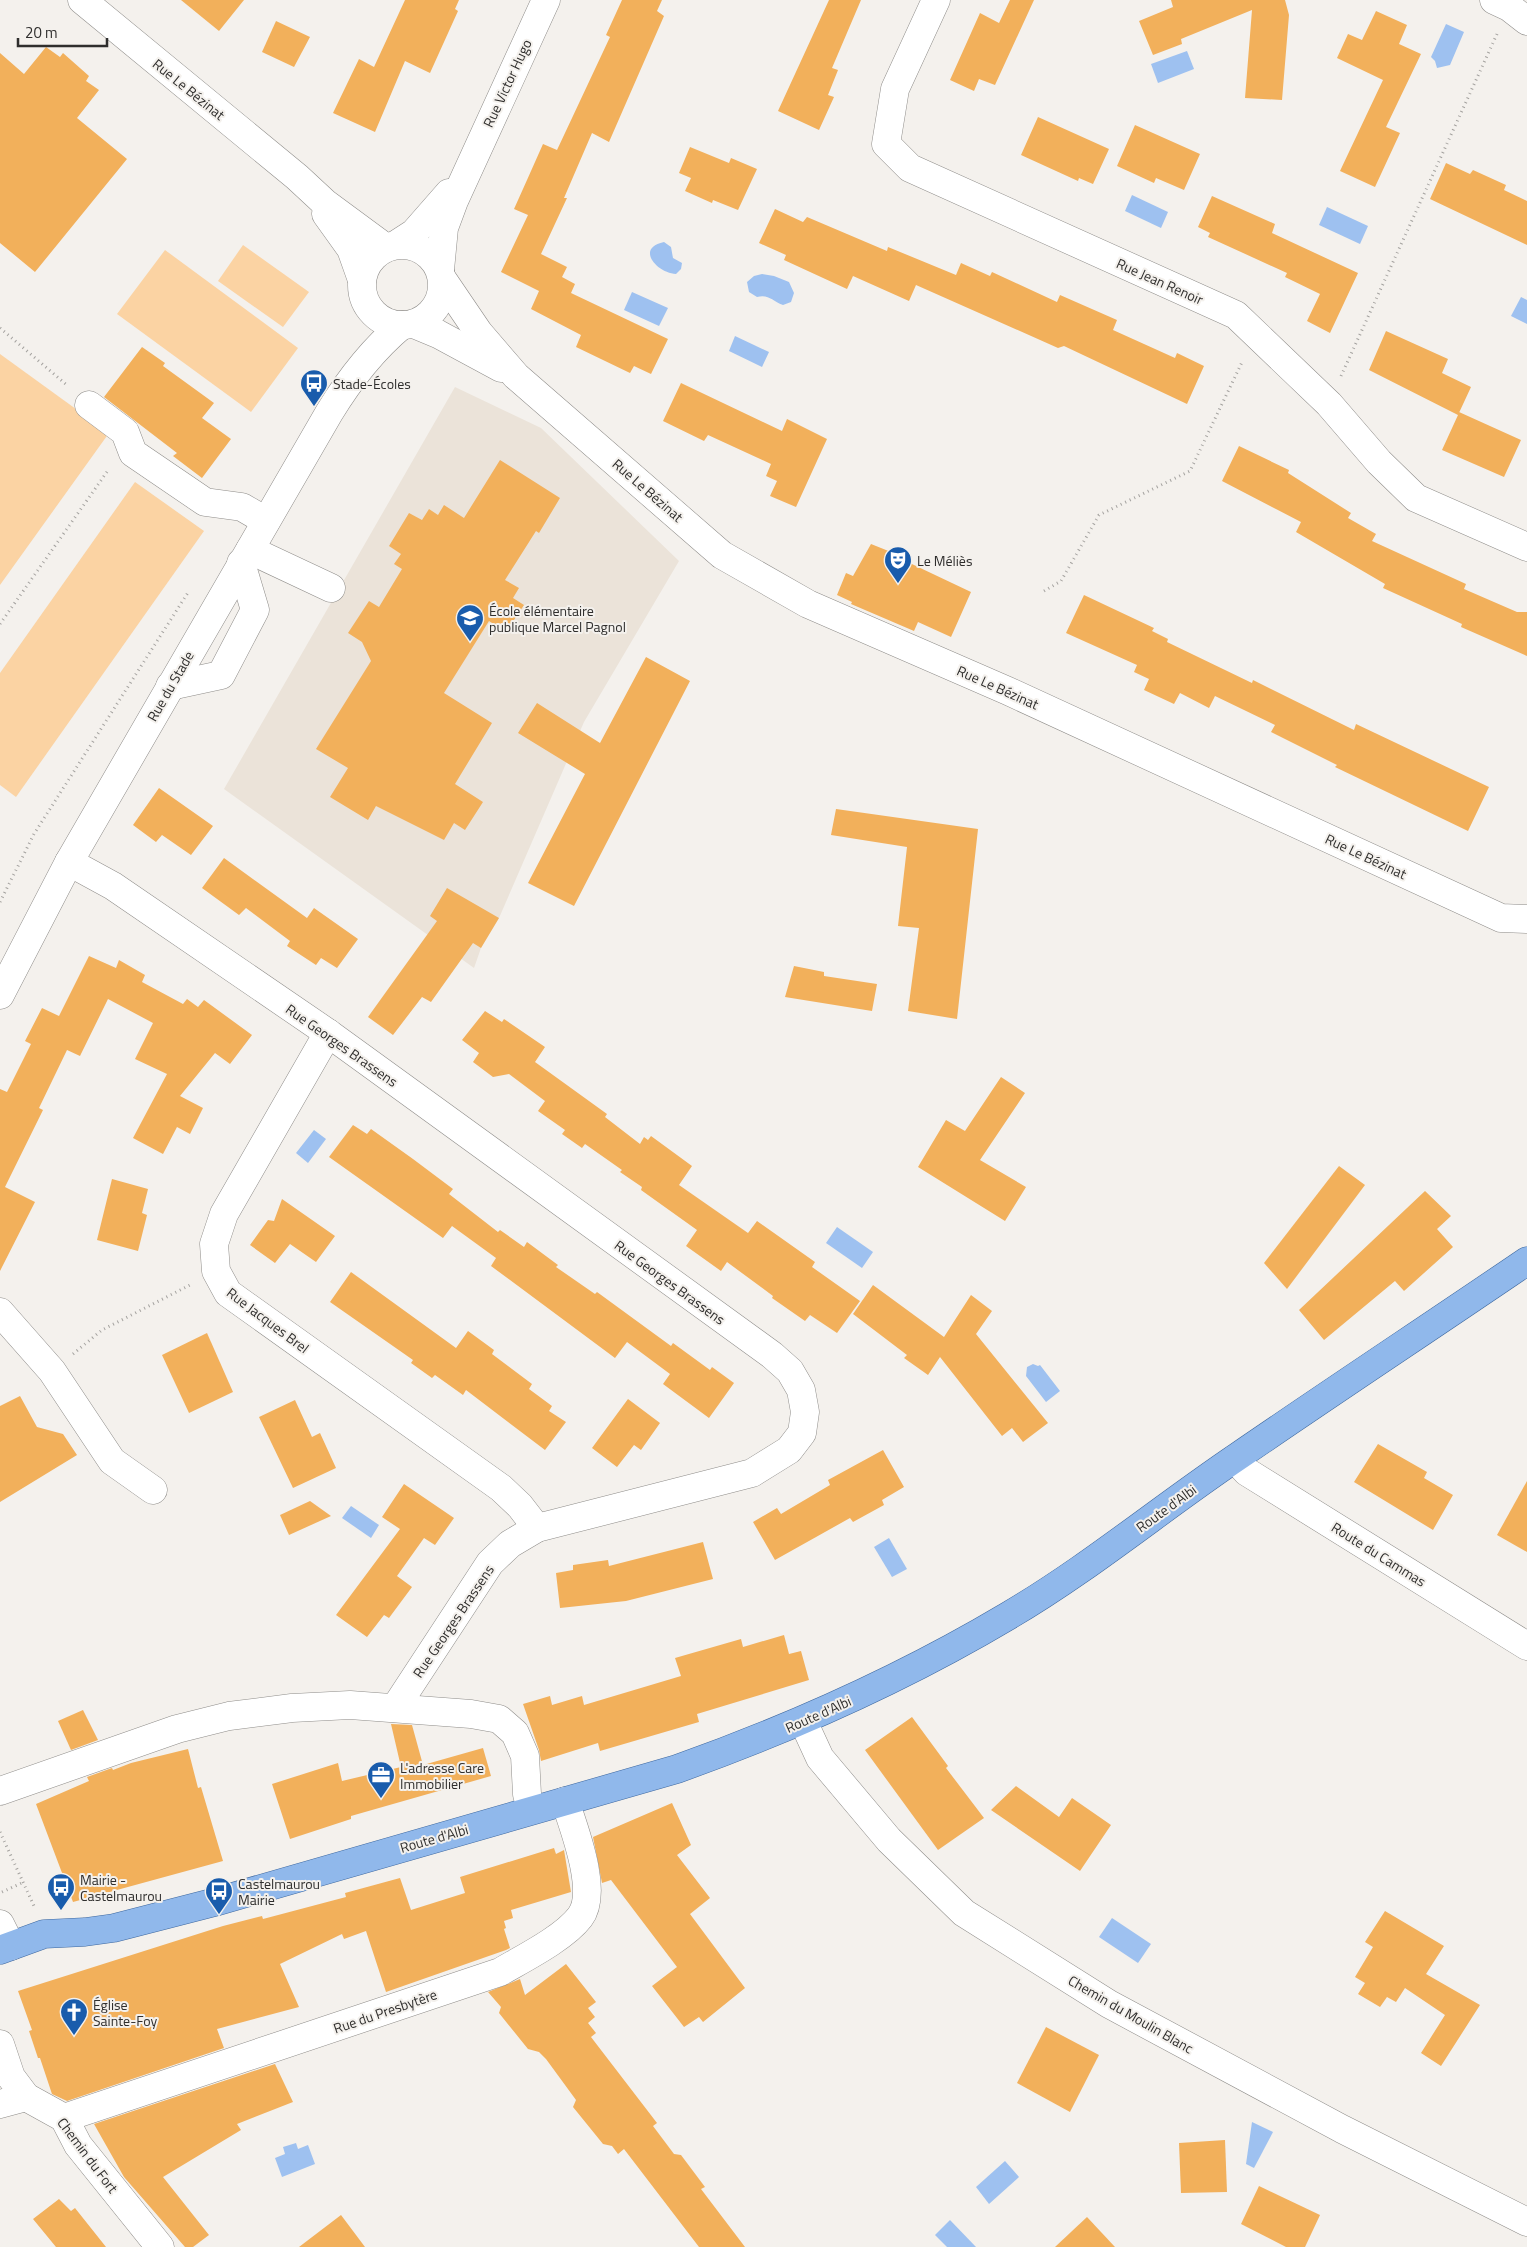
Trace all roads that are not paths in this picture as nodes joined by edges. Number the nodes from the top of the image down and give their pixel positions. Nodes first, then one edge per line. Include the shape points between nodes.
1 (82, 0) edge
2 (546, 0) edge
3 (936, 0) edge
4 (469, 166) junction
5 (297, 177) junction
6 (392, 246) junction
7 (441, 275) junction
8 (363, 289) junction
9 (408, 324) junction
10 (516, 376) junction
11 (348, 382) junction
12 (89, 405) road end
13 (266, 521) junction
14 (1527, 547) edge
15 (245, 556) junction
16 (332, 588) dead end
17 (170, 686) junction
18 (69, 862) junction
19 (1527, 919) edge
20 (7, 962) edge
21 (0, 995) edge
22 (328, 1033) junction
23 (1527, 1261) edge
24 (0, 1312) edge
25 (1235, 1459) junction
26 (153, 1490) dead end
27 (537, 1528) junction
28 (1527, 1646) edge
29 (396, 1708) junction
30 (803, 1722) junction
31 (2, 1784) edge
32 (565, 1801) junction
33 (530, 1810) junction
34 (4, 1940) edge
35 (0, 2044) edge
36 (26, 2097) junction
37 (0, 2104) edge
38 (64, 2118) junction
39 (1527, 2222) edge
40 (160, 2247) edge

1 - 5 street, Rue Le Bézinat
2 - 4 street, Rue Victor Hugo
3 - 14 street, Rue Jean Renoir via 895,89 886,144 910,168 1236,315 1329,404 1379,462 1416,498
4 - 6 street, Rue Victor Hugo via 428,219 414,233
4 - 7 street, Rue Victor Hugo via 444,228
5 - 6 street, Rue Le Bézinat via 325,204
5 - 8 street, Rue Le Bézinat via 350,248
6 - 7 street via 410,245 423,250 434,258
6 - 8 street via 374,256 366,267
7 - 9 street via 441,296 436,308 426,318
7 - 10 street, Rue Le Bézinat via 479,333
8 - 9 street via 367,306 376,316 388,323
8 - 11 street, Rue du Stade via 365,331
9 - 10 street, Rue Le Bézinat via 438,334
9 - 11 street, Rue du Stade via 376,350
10 - 19 street, Rue Le Bézinat via 722,554 808,604 1008,691 1501,918
11 - 13 street, Rue du Stade
12 - 13 street via 125,432 133,453 205,502 242,507
13 - 15 street, Rue du Stade
15 - 16 street
15 - 17 street, Rue du Stade
15 - 17 street via 255,610 221,675
17 - 18 street, Rue du Stade
18 - 20 street, Rue du Stade
18 - 22 street, Rue Georges Brassens via 113,886
20 - 21 street, Rue du Stade
22 - 27 street, Rue Jacques Brel via 224,1214 214,1244 216,1272 228,1293 501,1488
22 - 27 street, Rue Georges Brassens via 772,1355 790,1372 801,1390 806,1412 802,1433 789,1450 752,1474
23 - 25 main road, Route d'Albi
24 - 26 street via 52,1372 112,1461
25 - 28 street, Route du Cammas via 1247,1472
25 - 30 main road, Route d'Albi via 1009,1616 905,1674
27 - 29 street, Rue Georges Brassens via 510,1544 490,1563
29 - 31 street via 350,1705 229,1716
29 - 33 street via 499,1719 516,1733 525,1756
30 - 32 main road, Route d'Albi via 677,1768
30 - 39 street, Chemin du Moulin Blanc via 820,1758 889,1840 964,1913 1110,2004 1342,2129
32 - 33 main road, Route d'Albi
32 - 38 street, Rue du Presbytère via 578,1841 588,1890 580,1916 551,1942 500,1972
33 - 34 main road, Route d'Albi via 215,1902 114,1928
35 - 36 street, Chemin du Fort via 11,2078
36 - 37 street
36 - 38 street, Chemin du Fort
38 - 40 street, Chemin du Fort via 78,2145

